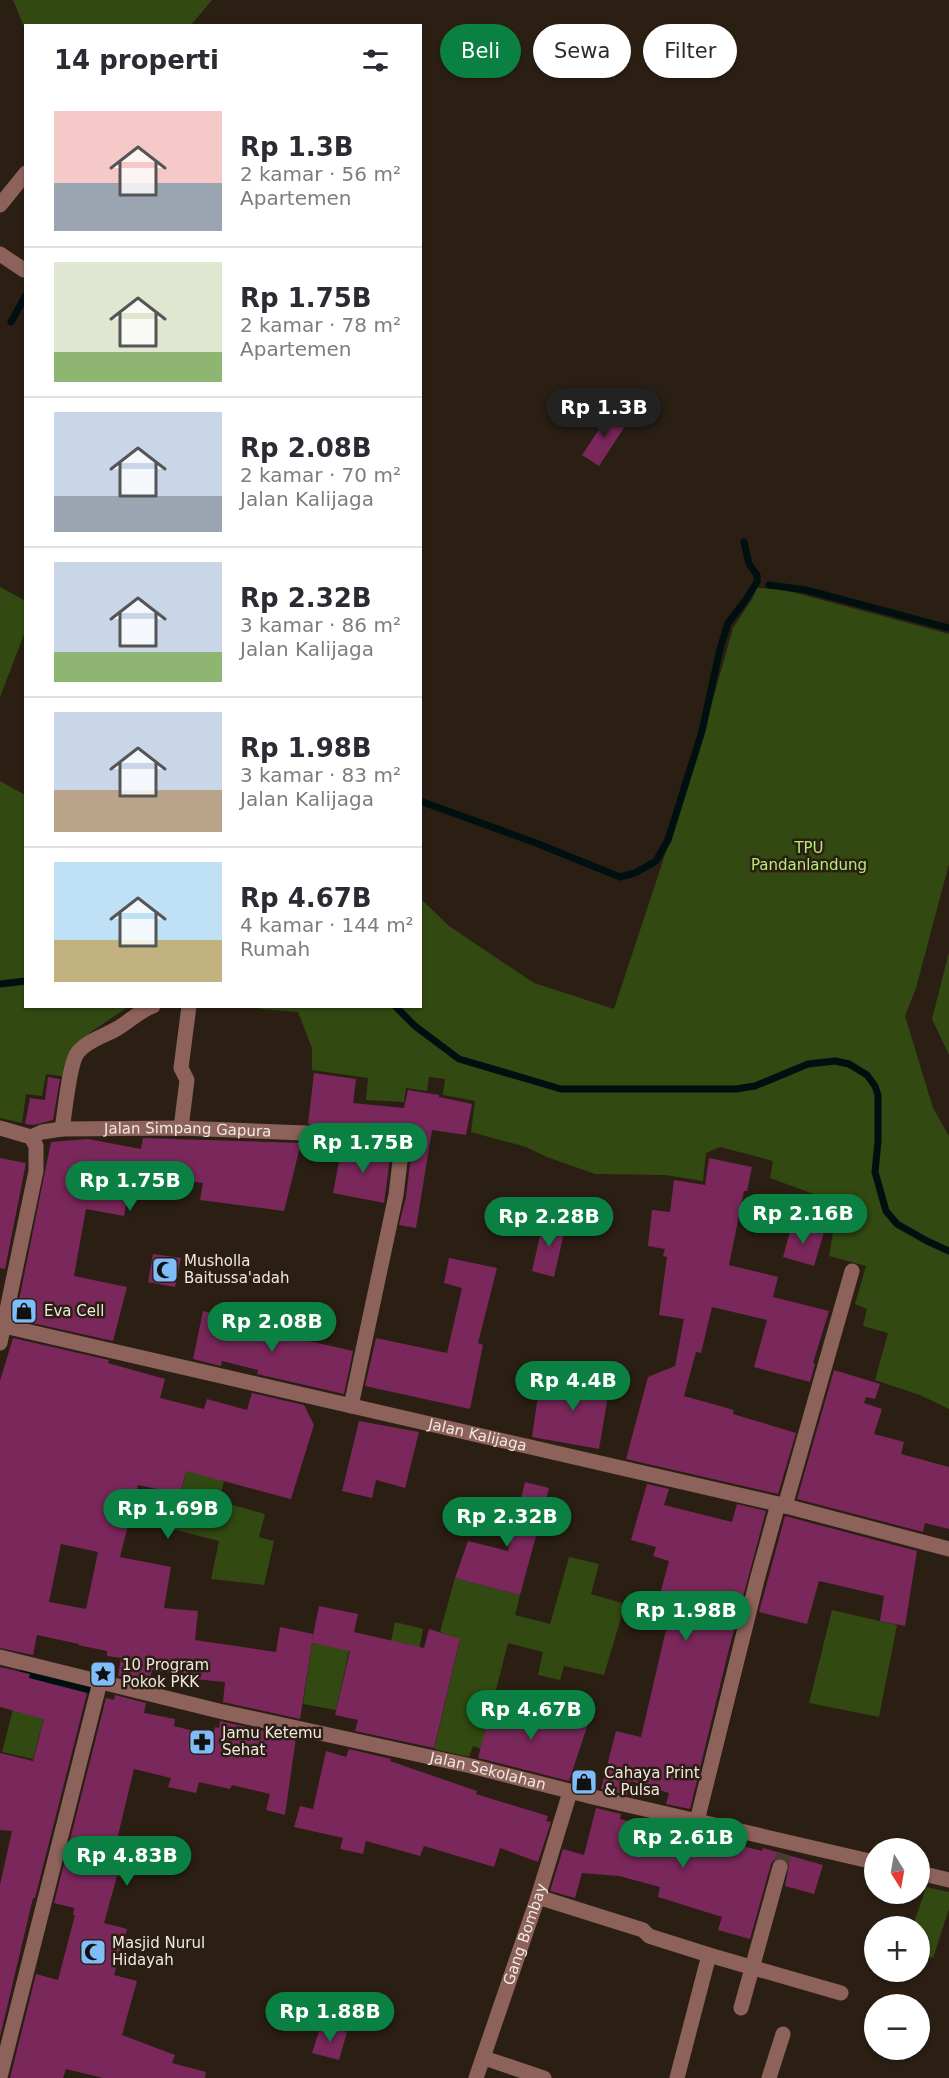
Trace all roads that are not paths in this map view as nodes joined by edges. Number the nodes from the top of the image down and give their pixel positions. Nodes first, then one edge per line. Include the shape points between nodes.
1 (24, 175) edge
2 (0, 205) edge
3 (0, 254) edge
4 (24, 270) dead end
5 (148, 1008) edge
6 (189, 1008) edge
7 (0, 1128) edge
8 (181, 1128) junction
9 (63, 1129) junction
10 (31, 1137) junction
11 (852, 1271) dead end
12 (3, 1322) edge
13 (0, 1342) edge
14 (351, 1406) junction
15 (782, 1505) junction
16 (949, 1549) edge
17 (0, 1658) edge
18 (100, 1682) junction
19 (570, 1792) junction
20 (697, 1821) junction
21 (784, 1854) junction
22 (864, 1861) edge
23 (930, 1875) edge
24 (949, 1880) edge
25 (538, 1898) junction
26 (710, 1955) junction
27 (752, 1968) junction
28 (841, 1993) dead end
29 (741, 2008) dead end
30 (783, 2034) dead end
31 (484, 2058) junction
32 (0, 2077) edge
33 (476, 2078) edge
34 (544, 2078) edge
35 (677, 2078) edge
36 (769, 2078) edge

1 - 2 street
3 - 4 street
5 - 9 street via 78,1052
6 - 8 street
7 - 10 street
8 - 9 street, Jalan Simpang Gapura
8 - 14 street, Jalan Simpang Gapura via 305,1133 395,1142 400,1146 396,1196
9 - 10 street, Jalan Simpang Gapura
10 - 12 street via 36,1146 36,1171
11 - 15 street
12 - 13 street
12 - 14 street, Jalan Kalijaga
14 - 15 street, Jalan Kalijaga
15 - 16 street, Jalan Kalijaga
15 - 20 street via 757,1580
17 - 18 street, Jalan Sekolahan
18 - 19 street, Jalan Sekolahan
18 - 32 street
19 - 20 street, Jalan Sekolahan
19 - 25 street, Gang Bombay
20 - 21 street, Jalan Sekolahan
21 - 22 street, Jalan Sekolahan
21 - 27 street
23 - 24 street
25 - 26 street
25 - 31 street, Gang Bombay
26 - 27 street
26 - 35 street
27 - 28 street
27 - 29 street
30 - 36 street
31 - 33 street, Gang Bombay
31 - 34 street

